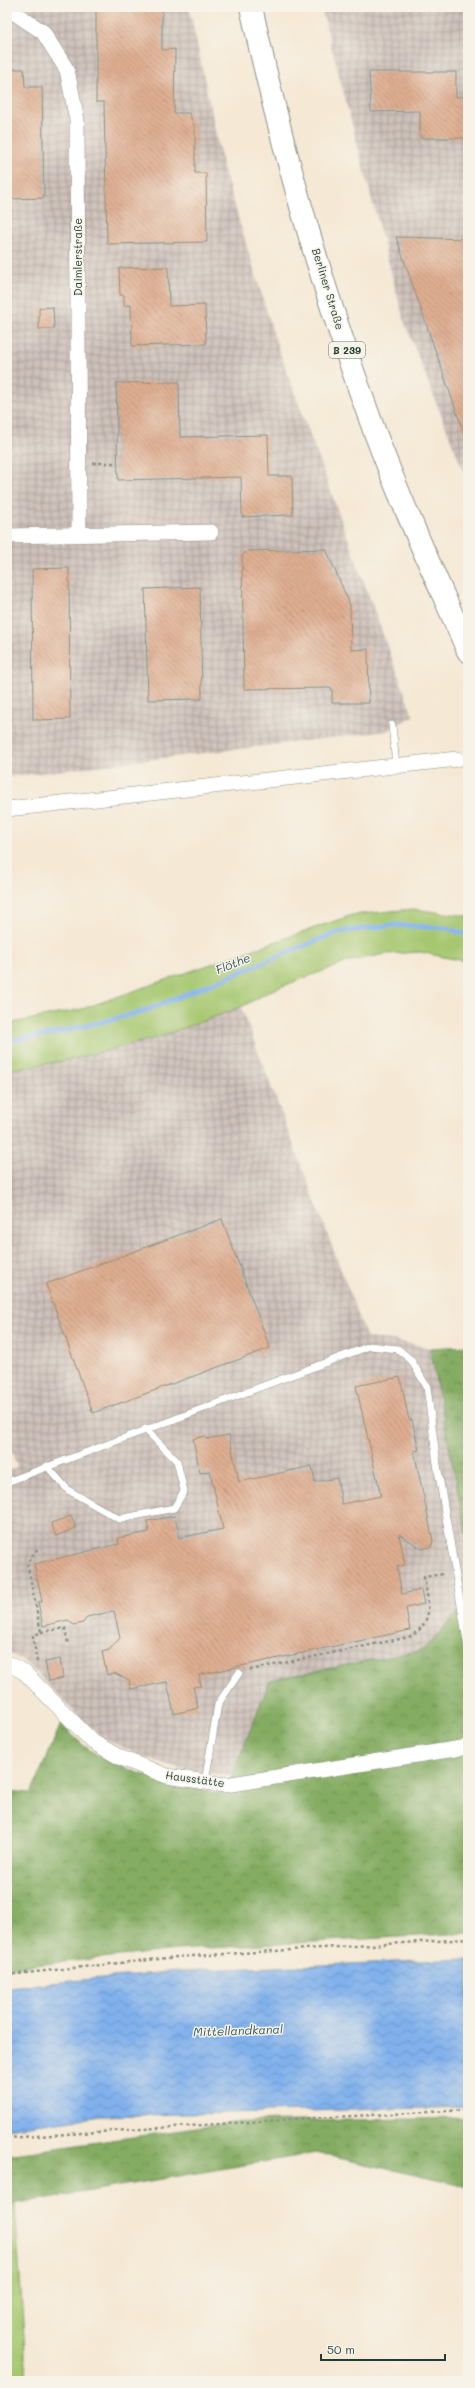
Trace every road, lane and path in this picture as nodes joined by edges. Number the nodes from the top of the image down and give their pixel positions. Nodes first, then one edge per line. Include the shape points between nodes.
1 (251, 7) edge
2 (12, 9) edge
3 (118, 463) dead end
4 (78, 464) junction
5 (211, 532) dead end
6 (79, 533) junction
7 (7, 536) edge
8 (468, 651) edge
9 (392, 725) dead end
10 (457, 759) dead end
11 (396, 765) junction
12 (7, 809) edge
13 (145, 1429) junction
14 (47, 1466) junction
15 (7, 1482) edge
16 (39, 1547) dead end
17 (456, 1572) junction
18 (41, 1632) junction
19 (68, 1644) dead end
20 (468, 1647) edge
21 (7, 1663) edge
22 (239, 1673) joint
23 (40, 1686) junction
24 (468, 1747) edge
25 (205, 1782) junction
26 (468, 1939) edge
27 (7, 1975) edge
28 (468, 2110) edge
29 (7, 2138) edge

1 - 8 main road, Berliner Straße / B 239 via 270,95 325,283 366,409
2 - 4 street, Daimlerstraße via 43,32 67,70 77,120
3 - 4 path
4 - 6 street, Daimlerstraße
5 - 6 street
6 - 7 street
9 - 11 lane
10 - 11 street
11 - 12 street
13 - 14 lane
13 - 14 lane via 177,1460 184,1491 174,1508 119,1519 68,1490
13 - 17 lane via 370,1346 398,1349 411,1360 427,1387 437,1464
14 - 15 lane
16 - 18 path via 27,1563
17 - 20 lane
17 - 22 path via 424,1577 429,1614 418,1632 409,1637
18 - 19 path via 64,1628
18 - 23 path via 33,1636
21 - 23 street, Hausstätte via 24,1672
22 - 25 lane via 218,1704
23 - 25 street, Hausstätte via 93,1742 121,1758 167,1776
24 - 25 street, Hausstätte via 224,1785
26 - 27 path via 177,1957
28 - 29 path via 295,2118

